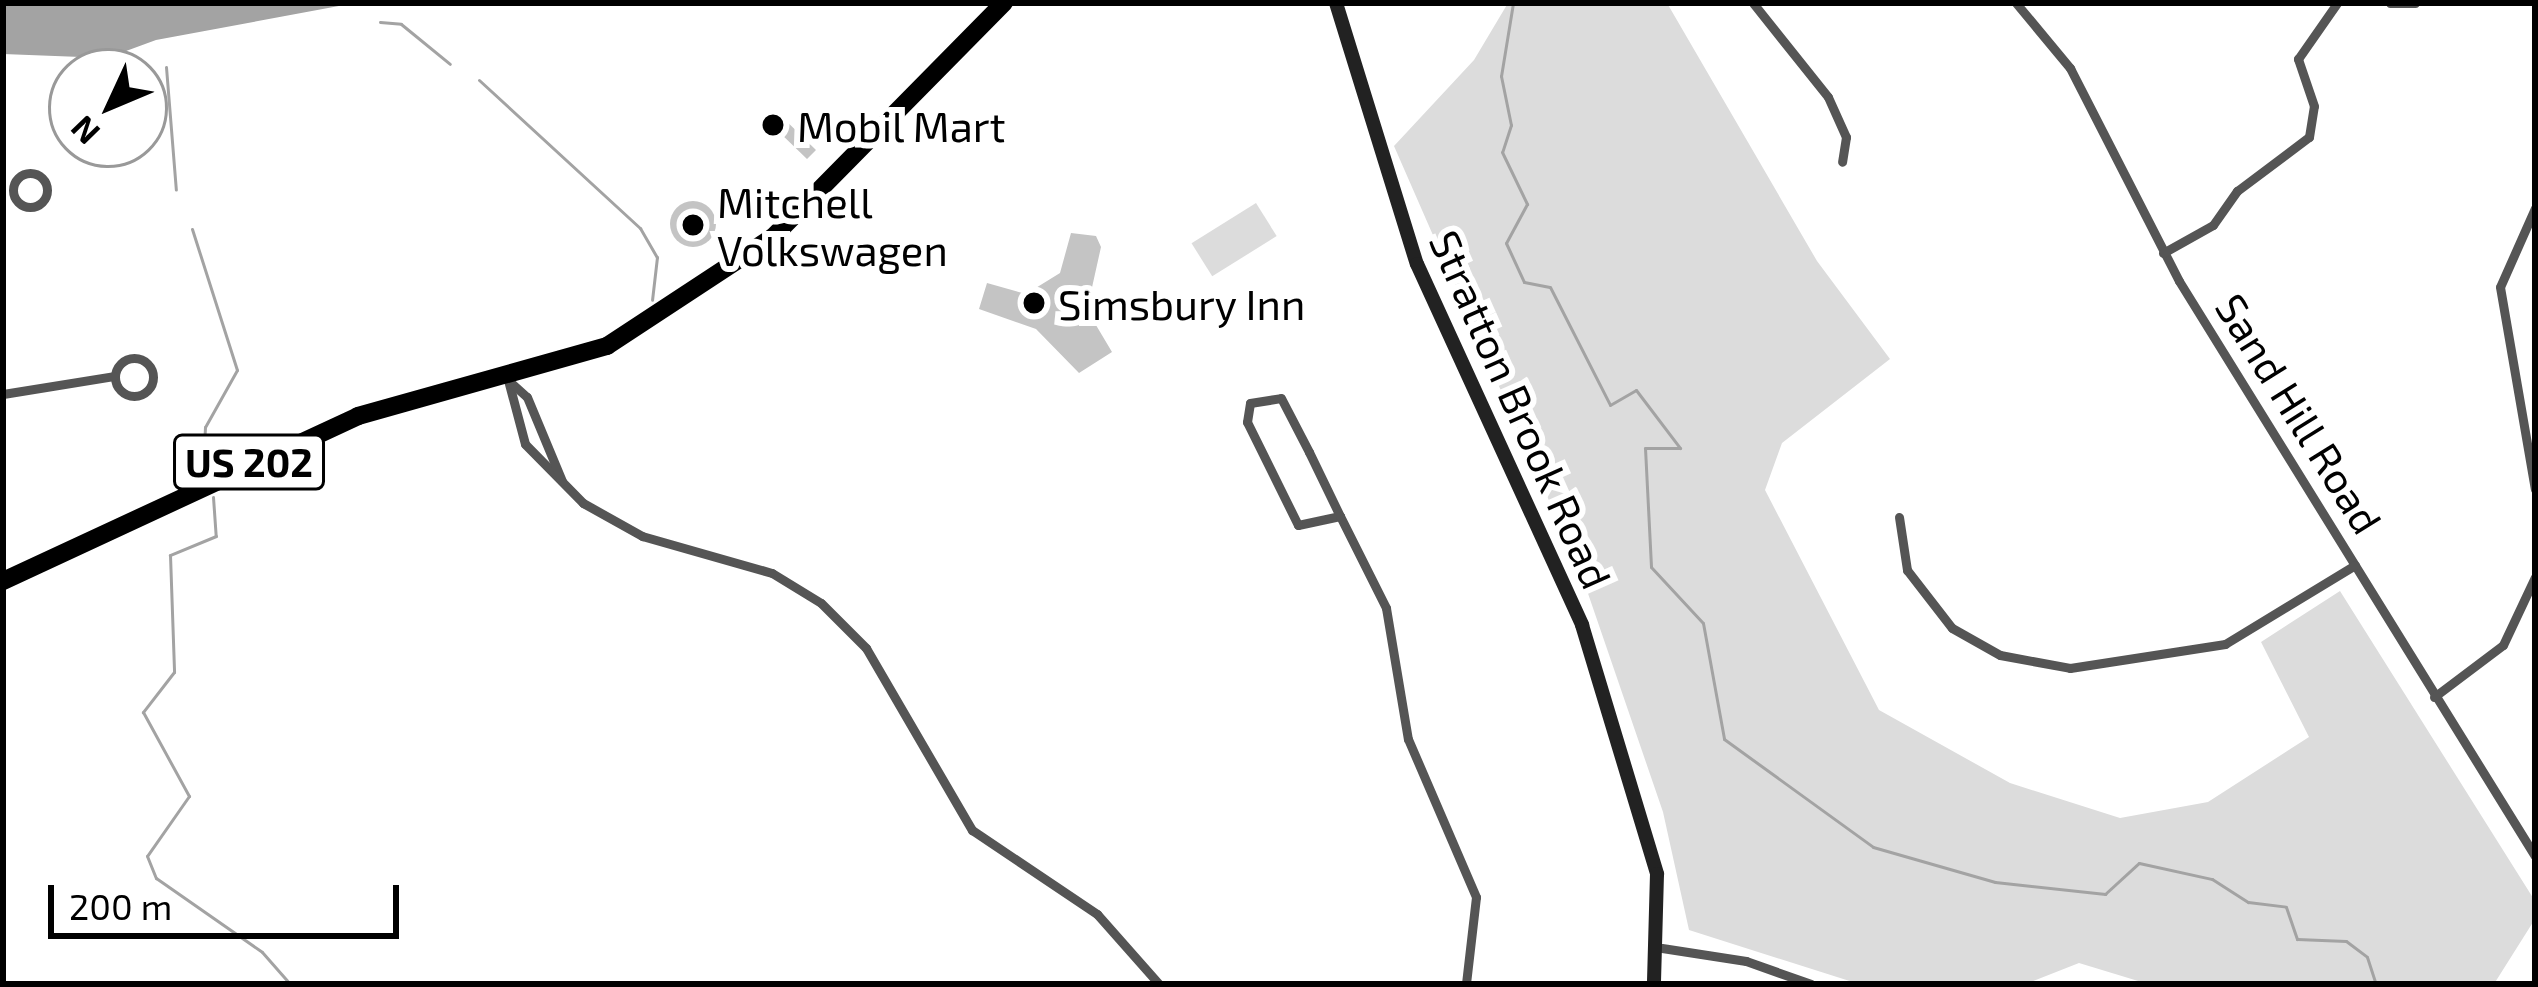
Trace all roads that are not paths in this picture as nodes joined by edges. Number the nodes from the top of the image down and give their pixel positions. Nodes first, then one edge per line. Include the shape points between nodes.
1 (1004, 3) edge
2 (1336, 3) edge
3 (1753, 3) edge
4 (2015, 3) edge
5 (2337, 3) edge
6 (2390, 3) edge
7 (2415, 3) edge
8 (1842, 162) dead end
9 (15, 198) dead end
10 (3, 203) edge
11 (2535, 208) edge
12 (2163, 254) junction
13 (114, 376) junction
14 (508, 380) junction
15 (3, 394) edge
16 (562, 481) junction
17 (2535, 488) edge
18 (1340, 516) junction
19 (1899, 517) dead end
20 (2355, 565) junction
21 (2535, 577) edge
22 (3, 581) edge
23 (2434, 698) junction
24 (2535, 856) edge
25 (1662, 949) junction
26 (1159, 984) edge
27 (1466, 984) edge
28 (1654, 984) edge
29 (1810, 984) edge

1 - 14 highway, US 202 via 838,175 713,284 581,358
2 - 25 street, Stratton Brook Road via 1417,264 1582,625 1657,874
3 - 8 street via 1828,97 1846,137
4 - 12 street, Sand Hill Road via 2070,68
5 - 12 street via 2298,59 2314,106 2309,137 2237,191 2213,225
6 - 7 street
9 - 10 street
11 - 17 street via 2500,287
12 - 20 street, Sand Hill Road
13 - 13 street via 128,395 153,382 136,358
13 - 15 street
14 - 16 street via 527,397
14 - 16 street via 525,444
14 - 22 highway, US 202 via 341,422
16 - 26 street via 625,528 772,572 821,603 866,648 971,830 1097,914
18 - 18 street via 1281,398 1250,403 1247,422 1298,525
18 - 27 street via 1386,608 1408,739 1477,897
19 - 20 street via 1907,570 1952,628 2000,655 2070,668 2225,644
20 - 23 street, Sand Hill Road
21 - 23 street via 2503,645
23 - 24 street, Sand Hill Road
25 - 28 street, Stratton Brook Road
25 - 29 street via 1746,961

